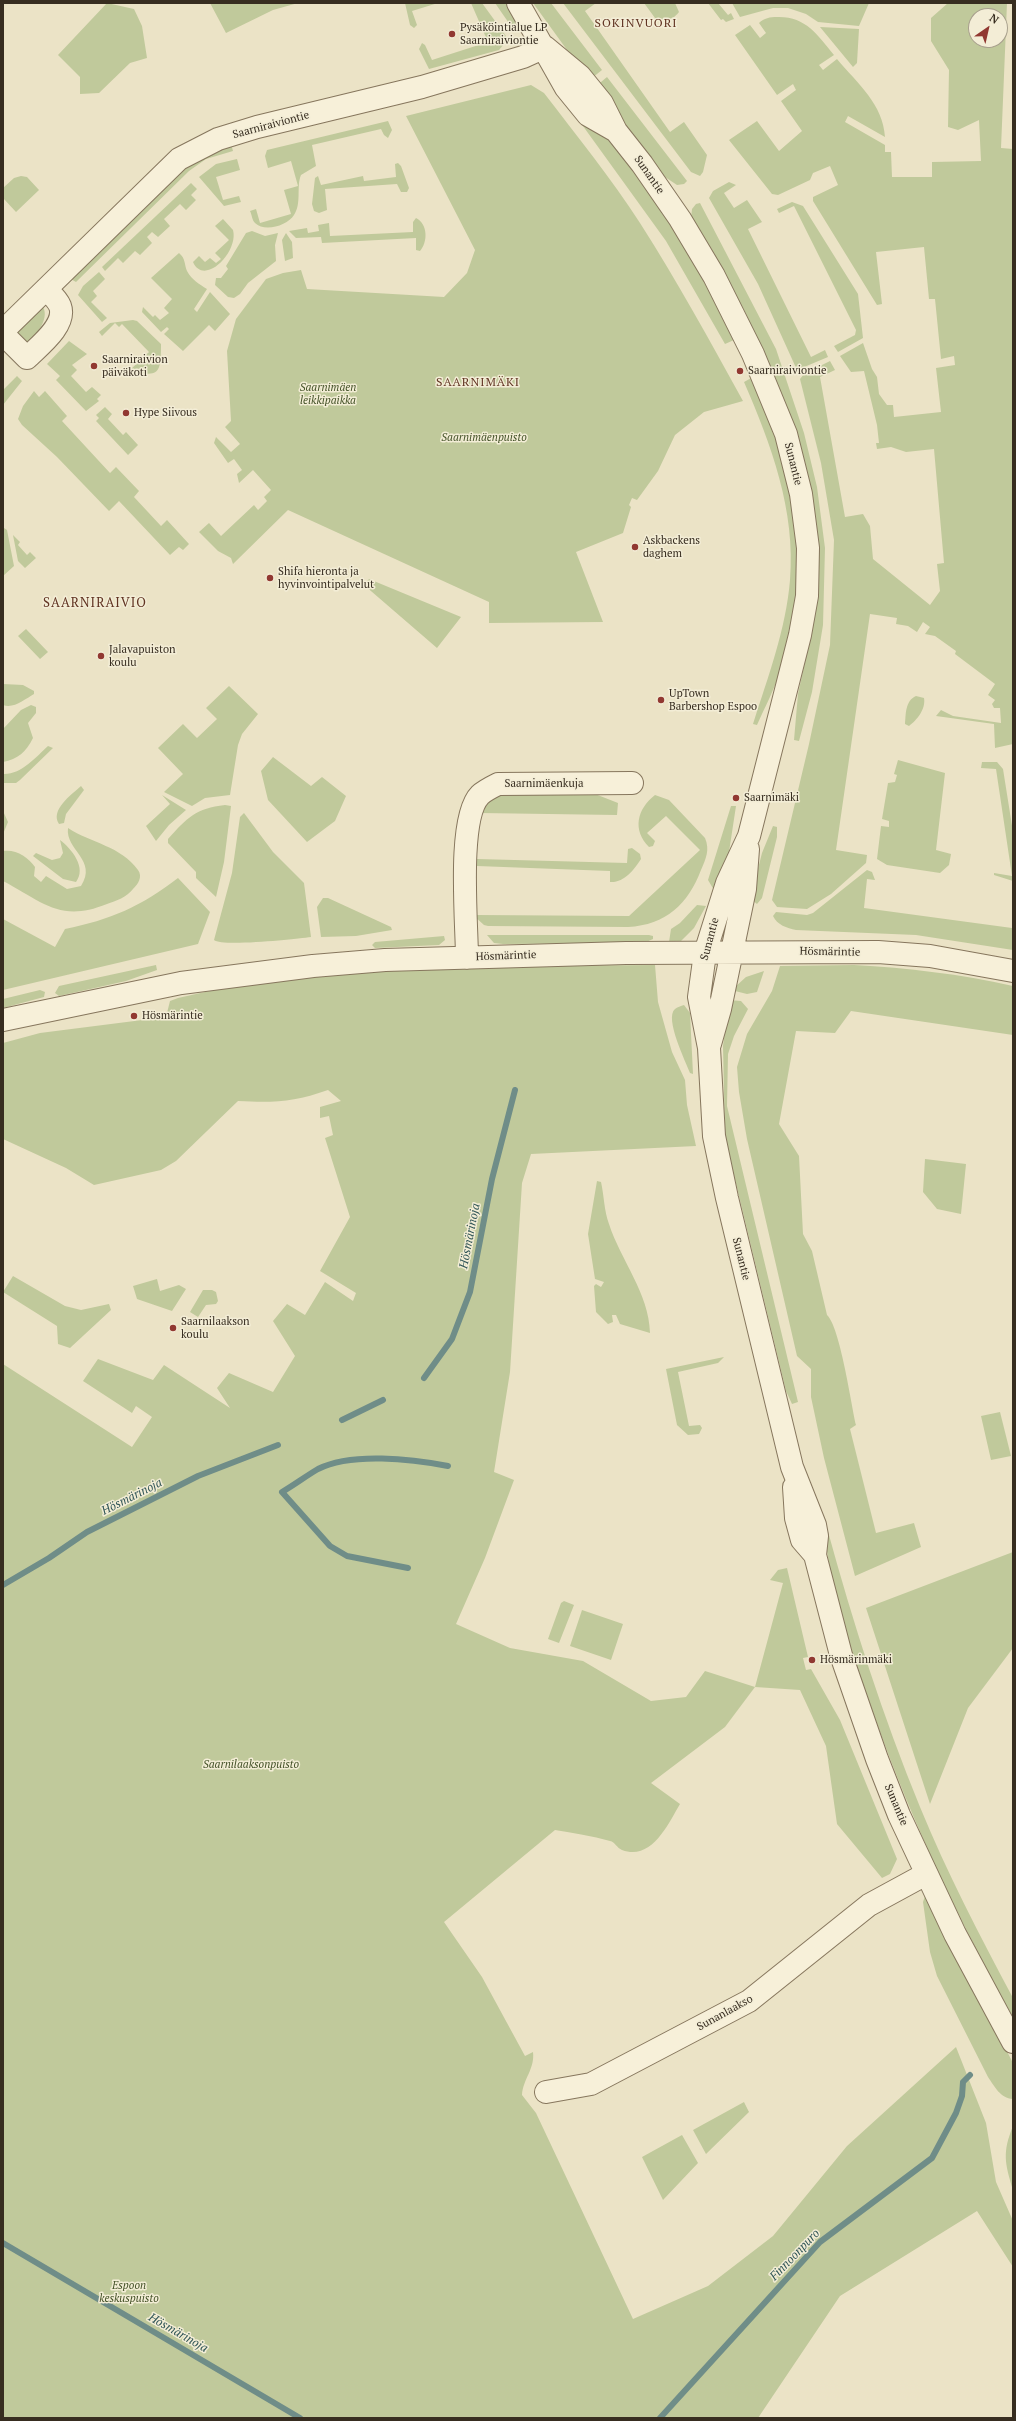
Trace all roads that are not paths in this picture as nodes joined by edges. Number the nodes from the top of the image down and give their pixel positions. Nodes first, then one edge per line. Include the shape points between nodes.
1 (518, 3) edge
2 (545, 47) junction
3 (46, 288) junction
4 (3, 331) edge
5 (3, 334) edge
6 (632, 783) dead end
7 (749, 836) junction
8 (705, 953) junction
9 (730, 953) junction
10 (467, 958) junction
11 (1013, 971) edge
12 (3, 1020) edge
13 (709, 1048) junction
14 (926, 1874) junction
15 (1013, 2042) edge
16 (546, 2092) dead end

1 - 2 street, Sunantie
2 - 3 street, Saarniraiviontie via 523,57 422,87 218,139 179,159
2 - 7 street, Sunantie via 566,88 588,115 616,130 680,219 714,276 753,354 786,434 801,494 808,548 807,596 791,676
3 - 4 street, Saarniraiviontie
3 - 5 street via 60,307 60,318 43,341 27,358
6 - 10 street, Saarnimäenkuja via 498,784 479,796 473,808 468,830 464,880
7 - 8 street, Sunantie via 727,883
7 - 9 street, Sunantie via 745,889
8 - 9 street, Hösmärintie
8 - 10 street, Hösmärintie
8 - 13 street, Sunantie via 699,997
9 - 11 street, Hösmärintie via 878,952 930,956
9 - 13 street, Sunantie via 720,1010
10 - 12 street, Hösmärintie via 318,965 181,983
13 - 14 street, Sunantie via 710,1090 716,1144 727,1198 792,1467 815,1525 817,1536 814,1555 826,1603 874,1752
14 - 15 street, Sunantie
14 - 16 street, Sunanlaakso via 869,1905 749,2002 591,2084

